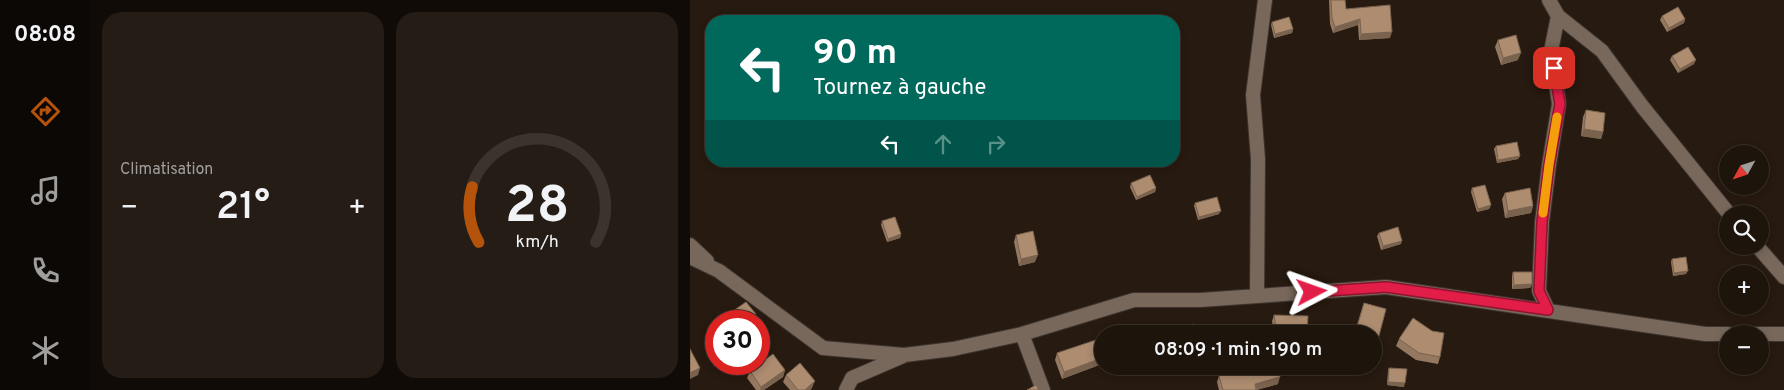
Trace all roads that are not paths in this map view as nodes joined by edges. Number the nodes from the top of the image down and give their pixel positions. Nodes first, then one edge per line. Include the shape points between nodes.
1 (1265, 0) edge
2 (1549, 0) edge
3 (1558, 16) junction
4 (1722, 205) edge
5 (690, 245) edge
6 (1765, 255) edge
7 (690, 257) edge
8 (719, 271) junction
9 (1784, 277) edge
10 (1257, 295) junction
11 (1548, 310) junction
12 (1022, 334) junction
13 (1719, 334) edge
14 (1769, 334) edge
15 (1784, 334) edge
16 (904, 355) junction
17 (846, 390) edge
18 (1044, 390) edge

1 - 10 street via 1253,95 1258,159
2 - 3 street
3 - 4 street via 1602,51
3 - 11 street via 1552,51 1560,104 1542,222 1539,291
5 - 8 street
6 - 9 street
7 - 8 street
8 - 16 street via 823,348
10 - 11 street via 1386,287
10 - 12 street via 1200,300 1134,300
11 - 13 street
12 - 16 street via 953,349
12 - 18 street
14 - 15 street
16 - 17 street via 852,378

